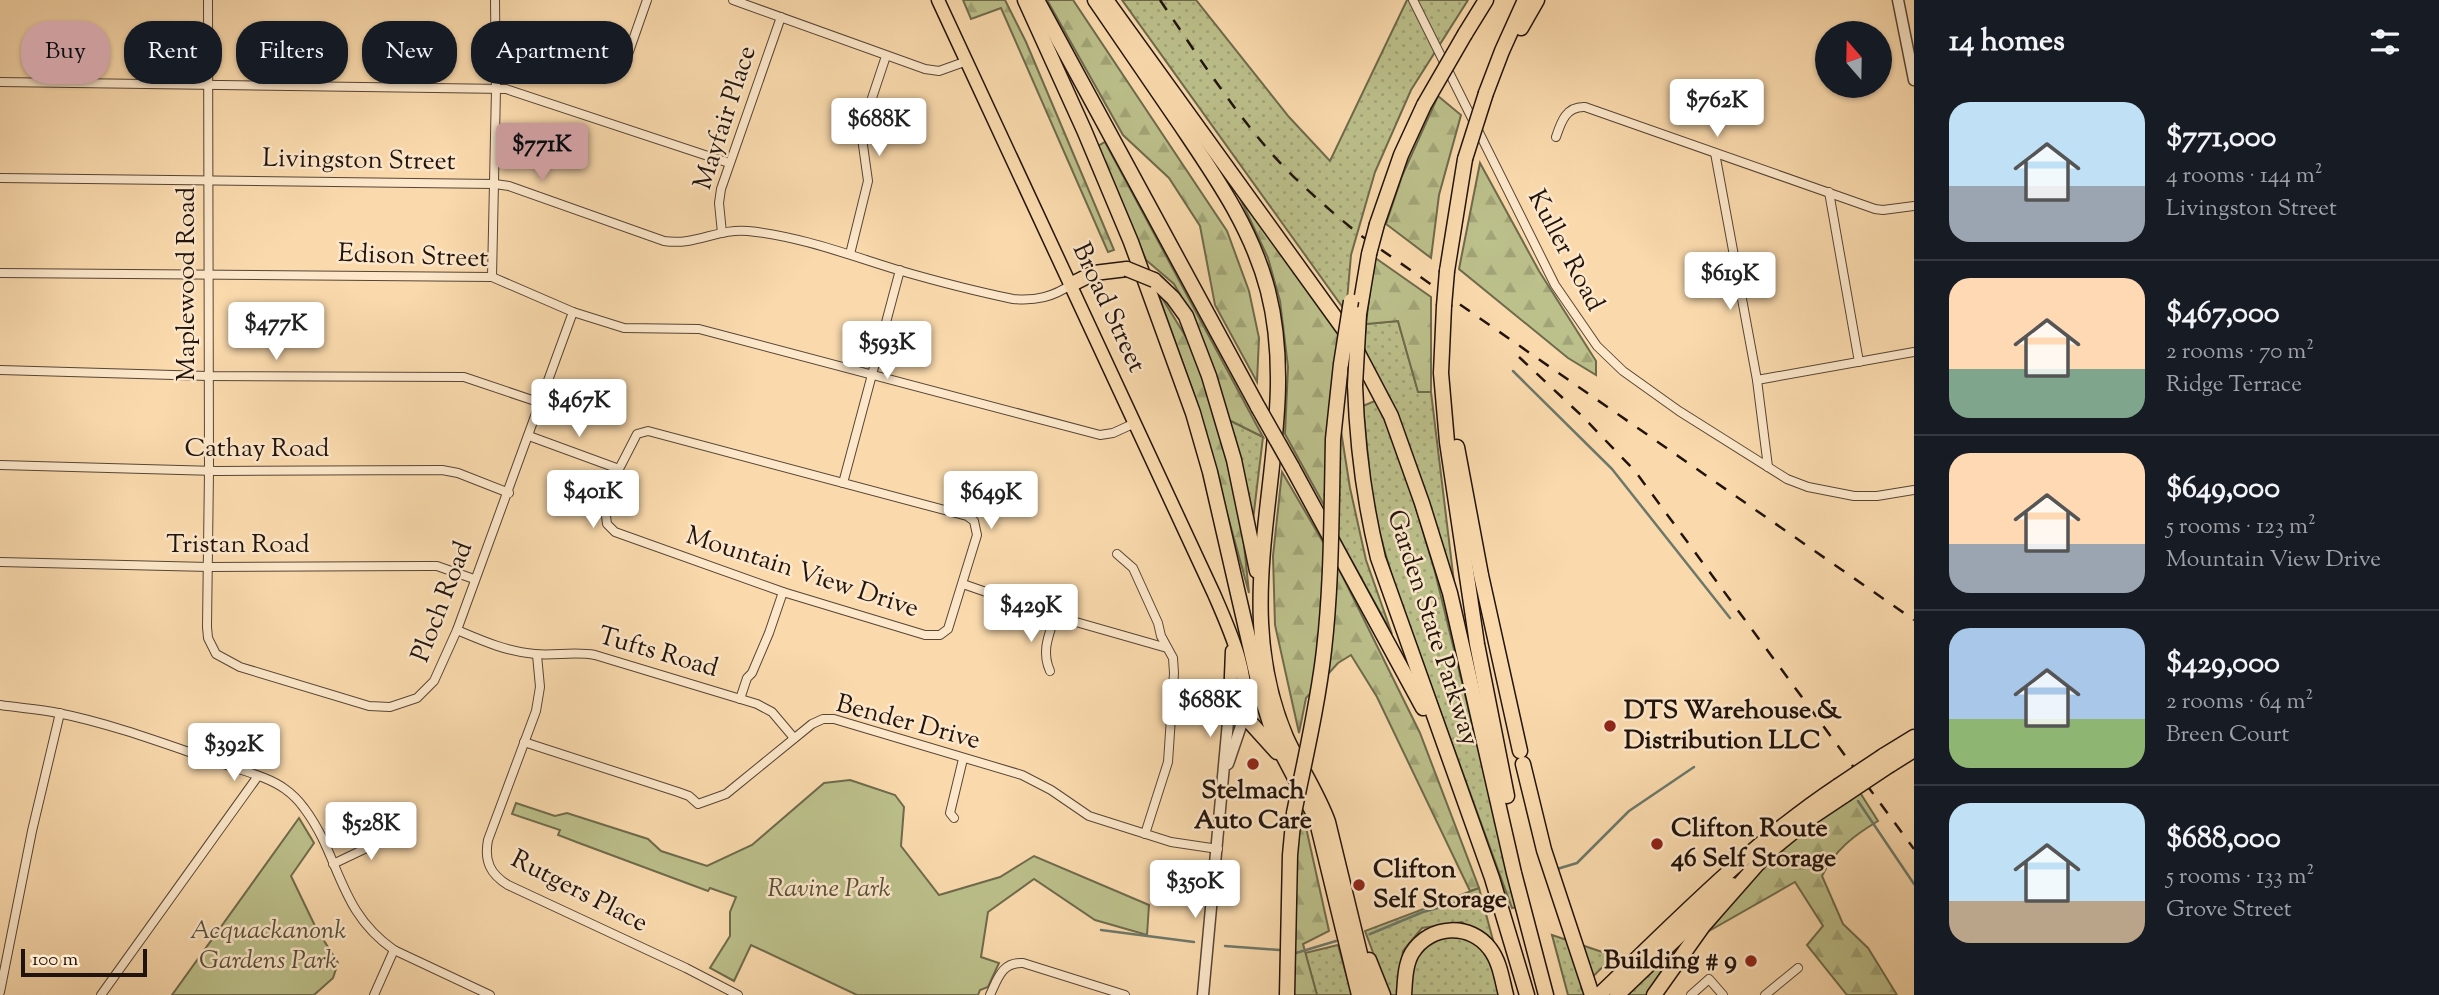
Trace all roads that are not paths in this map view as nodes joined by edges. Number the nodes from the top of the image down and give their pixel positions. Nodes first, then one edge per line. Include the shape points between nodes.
1 (208, 0) edge
2 (495, 0) edge
3 (647, 0) edge
4 (733, 0) edge
5 (938, 0) edge
6 (1025, 0) edge
7 (1037, 0) edge
8 (1095, 0) edge
9 (1106, 0) edge
10 (1413, 0) edge
11 (1486, 0) edge
12 (1525, 0) edge
13 (1537, 0) edge
14 (1899, 1) edge
15 (781, 17) junction
16 (208, 21) edge
17 (633, 40) edge
18 (886, 56) junction
19 (967, 61) junction
20 (1493, 74) junction
21 (1914, 80) edge
22 (0, 82) edge
23 (124, 83) edge
24 (208, 84) joint
25 (496, 89) junction
26 (1556, 137) dead end
27 (1716, 153) junction
28 (729, 163) junction
29 (0, 178) edge
30 (209, 179) junction
31 (495, 184) junction
32 (1829, 192) junction
33 (1914, 206) edge
34 (723, 233) junction
35 (850, 254) junction
36 (900, 270) junction
37 (0, 273) edge
38 (208, 275) junction
39 (492, 277) junction
40 (1072, 284) junction
41 (1355, 307) junction
42 (573, 312) junction
43 (1914, 352) edge
44 (1859, 362) junction
45 (0, 370) edge
46 (1441, 373) junction
47 (208, 376) junction
48 (873, 377) junction
49 (1758, 380) junction
50 (541, 403) junction
51 (1135, 423) junction
52 (529, 436) junction
53 (0, 465) edge
54 (1768, 467) junction
55 (618, 468) junction
56 (209, 470) junction
57 (843, 483) junction
58 (1914, 490) edge
59 (509, 493) junction
60 (1117, 554) dead end
61 (0, 562) edge
62 (209, 567) junction
63 (474, 579) junction
64 (963, 584) junction
65 (783, 592) junction
66 (1261, 593) junction
67 (1055, 616) junction
68 (457, 630) junction
69 (1231, 637) junction
70 (1167, 648) junction
71 (537, 655) junction
72 (1050, 671) dead end
73 (740, 699) junction
74 (1230, 700) junction
75 (0, 705) edge
76 (60, 713) junction
77 (1244, 718) junction
78 (1914, 737) edge
79 (794, 738) junction
80 (524, 742) junction
81 (1445, 749) junction
82 (1914, 750) edge
83 (963, 759) junction
84 (1887, 761) junction
85 (1291, 769) junction
86 (258, 776) junction
87 (1224, 780) junction
88 (1841, 790) junction
89 (954, 818) dead end
90 (396, 834) dead end
91 (1145, 834) junction
92 (1218, 849) junction
93 (1769, 851) junction
94 (332, 864) junction
95 (1351, 915) junction
96 (394, 950) junction
97 (1798, 968) dead end
98 (0, 992) edge
99 (101, 995) edge
100 (374, 995) edge
101 (489, 995) edge
102 (738, 995) edge
103 (990, 995) edge
104 (1125, 995) edge
105 (1203, 995) edge
106 (1287, 995) edge
107 (1359, 995) edge
108 (1370, 995) edge
109 (1383, 995) edge
110 (1404, 995) edge
111 (1506, 995) edge
112 (1527, 995) edge
113 (1546, 995) edge
114 (1554, 995) edge
115 (1592, 995) edge
116 (1599, 995) edge
117 (1617, 995) edge
118 (1654, 995) edge
119 (1691, 995) edge
120 (1723, 995) edge
121 (1765, 995) edge

1 - 16 street, Maplewood Road
2 - 25 street
3 - 17 street
4 - 15 street
5 - 19 main road, Broad Street
6 - 85 highway via 1125,229 1189,401 1262,698 1276,742
7 - 81 highway, bridge
8 - 66 highway via 1233,204 1253,244 1267,289 1279,378
9 - 113 highway via 1350,338 1391,416 1450,593
10 - 54 street, Kuller Road via 1555,285 1584,331 1623,371
11 - 41 highway, Garden State Parkway, bridge via 1424,105 1396,166
12 - 20 highway, Garden State Parkway
13 - 20 highway
14 - 21 street
15 - 18 street
15 - 28 street, Mayfair Place
18 - 19 street via 939,71
18 - 35 street via 861,131 868,181
19 - 40 main road, Broad Street
20 - 46 highway, Garden State Parkway, bridge via 1465,159 1447,271
22 - 23 street
24 - 25 street
24 - 30 street, Maplewood Road
25 - 28 street
25 - 31 street
26 - 27 street via 1564,118 1580,107
27 - 32 street
27 - 49 street
28 - 34 street, Mayfair Place via 719,203
29 - 30 street, Livingston Street
30 - 31 street, Livingston Street
30 - 38 street, Maplewood Road
31 - 34 street, Livingston Street via 664,241 690,242
31 - 39 street
32 - 33 street via 1875,209
32 - 44 street
34 - 35 street, Livingston Street via 746,230
35 - 36 street, Livingston Street
36 - 40 street, Livingston Street via 1013,299 1050,296
36 - 48 street
37 - 38 street, Edison Street
38 - 39 street, Edison Street
38 - 47 street, Maplewood Road
39 - 42 street, Edison Street
40 - 51 main road, Broad Street
40 - 66 highway, bridge via 1094,273 1127,269 1153,280 1186,316 1234,460
41 - 81 highway, Garden State Parkway, bridge via 1359,460 1374,539
41 - 106 highway, bridge via 1341,364 1334,439 1324,649 1294,813
42 - 48 street, Edison Street via 624,328 699,329
42 - 50 street, Ploch Road
43 - 44 street
44 - 49 street
45 - 47 street
46 - 114 highway, Garden State Parkway via 1449,456 1482,668 1521,863
46 - 115 highway via 1522,757 1549,864
47 - 50 street via 464,377
47 - 56 street, Maplewood Road
48 - 51 street, Edison Street via 1100,435
48 - 57 street
49 - 54 street
50 - 52 street, Ploch Road
51 - 69 main road, Broad Street
52 - 55 street
52 - 59 street, Ploch Road
53 - 56 street, Cathay Road
54 - 58 street, Kuller Road via 1787,479 1832,493 1877,496
55 - 57 street, Mountain View Drive via 638,434 648,431
55 - 65 street, Mountain View Drive via 606,516 610,529
56 - 59 street, Cathay Road via 442,470
56 - 62 street, Maplewood Road
57 - 64 street, Mountain View Drive via 967,516 977,535
59 - 63 street, Ploch Road
60 - 70 street via 1133,568
61 - 62 street, Tristan Road
62 - 63 street, Tristan Road via 437,566
62 - 68 street, Ploch Road via 207,627 216,654 240,667 369,706 390,707 417,698 435,681
63 - 68 street, Ploch Road
64 - 65 street, Mountain View Drive via 948,629 934,636
64 - 67 street
65 - 73 street
66 - 95 highway via 1264,653 1272,693 1287,739 1328,822
67 - 70 street
67 - 72 street via 1045,648
68 - 71 street, Tufts Road via 509,650
69 - 74 main road, Broad Street
69 - 77 main road, Broad Street via 1244,680
70 - 91 street via 1174,673 1168,762
71 - 73 street, Tufts Road via 595,655
71 - 80 street, Rutgers Place via 539,699
73 - 79 street, Tufts Road via 772,712
74 - 77 highway
74 - 87 street
75 - 76 street
76 - 86 street
76 - 98 street
77 - 85 highway
77 - 87 street
78 - 84 highway
79 - 80 street, Bender Drive via 726,794 698,804 678,792
79 - 83 street, Bender Drive via 812,724 834,719
80 - 102 street, Rutgers Place via 488,840 486,859 493,874
81 - 112 highway, Garden State Parkway via 1492,878
82 - 84 highway
83 - 89 street via 950,813
83 - 91 street, Bender Drive via 1022,775 1089,816
84 - 88 highway, bridge
85 - 107 highway via 1316,818
86 - 94 street via 285,789 304,809
86 - 99 street
87 - 92 street
88 - 93 highway
88 - 116 highway via 1779,828 1742,859
90 - 94 street
91 - 92 street, Bender Drive
92 - 105 street
93 - 117 highway
93 - 118 highway via 1703,926
94 - 96 street via 359,916
95 - 108 highway
95 - 109 highway
96 - 100 street
96 - 101 street
97 - 121 street
103 - 104 street via 1003,969 1016,962
110 - 111 highway via 1408,963 1418,945 1435,934 1456,930 1489,947
119 - 120 street via 1709,979

